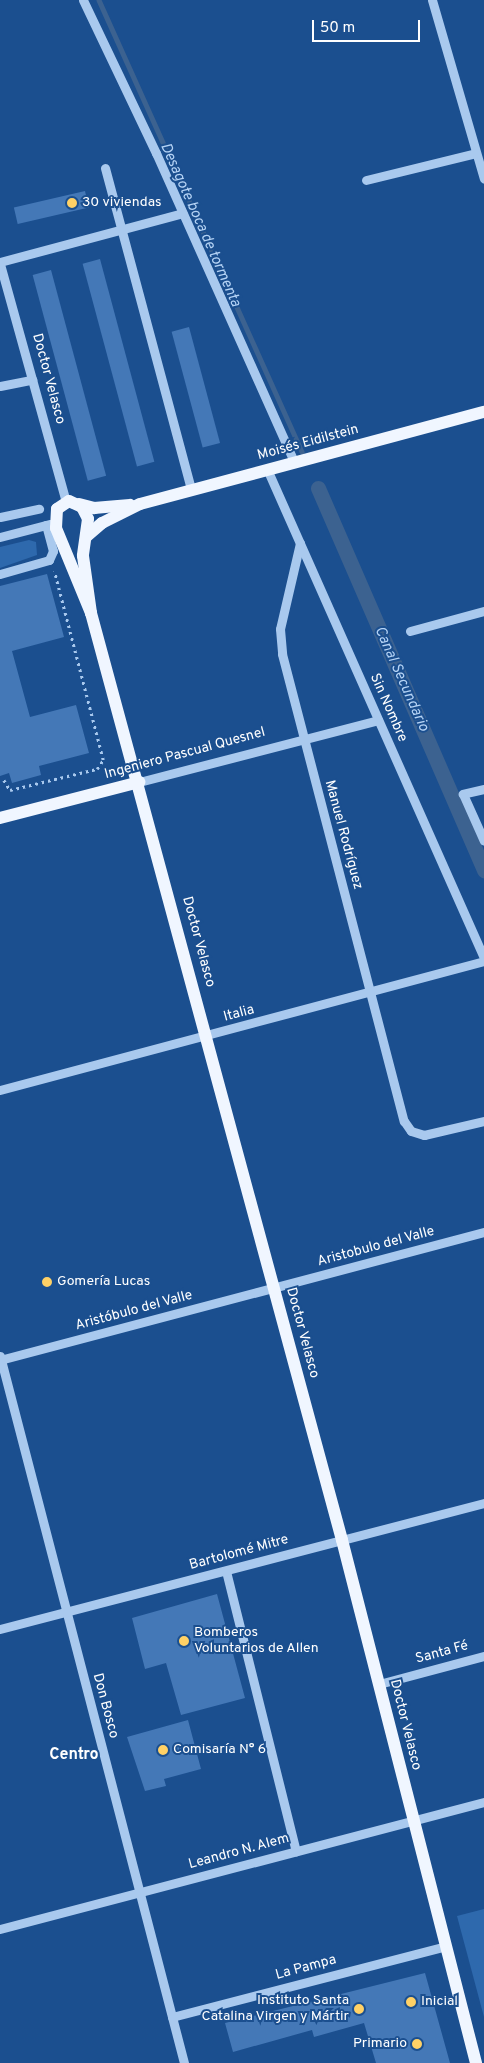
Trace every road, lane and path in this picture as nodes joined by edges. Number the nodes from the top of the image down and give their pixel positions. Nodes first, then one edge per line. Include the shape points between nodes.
1 (83, 0) edge
2 (432, 0) edge
3 (476, 153) junction
4 (105, 168) dead end
5 (484, 179) edge
6 (366, 180) dead end
7 (184, 213) junction
8 (122, 229) junction
9 (0, 263) edge
10 (32, 380) junction
11 (0, 386) edge
12 (484, 412) edge
13 (294, 462) junction
14 (267, 469) junction
15 (191, 488) junction
16 (66, 502) junction
17 (79, 504) junction
18 (140, 504) junction
19 (39, 509) dead end
20 (0, 517) edge
21 (51, 524) junction
22 (60, 536) junction
23 (0, 537) edge
24 (86, 538) junction
25 (300, 543) junction
26 (49, 560) junction
27 (0, 574) edge
28 (484, 611) edge
29 (91, 613) junction
30 (410, 631) dead end
31 (378, 720) junction
32 (304, 739) junction
33 (4, 780) dead end
34 (139, 782) junction
35 (484, 789) edge
36 (0, 818) edge
37 (484, 841) edge
38 (484, 959) edge
39 (370, 992) junction
40 (208, 1037) junction
41 (0, 1090) edge
42 (484, 1121) edge
43 (484, 1232) edge
44 (274, 1288) junction
45 (0, 1358) edge
46 (484, 1503) edge
47 (342, 1540) junction
48 (226, 1570) junction
49 (66, 1612) junction
50 (0, 1629) edge
51 (484, 1656) edge
52 (379, 1684) junction
53 (484, 1802) edge
54 (414, 1820) junction
55 (296, 1851) junction
56 (140, 1892) junction
57 (0, 1928) edge
58 (446, 1946) junction
59 (172, 2017) junction
60 (184, 2063) edge
61 (476, 2063) edge

1 - 7 street
2 - 3 street
3 - 5 street
3 - 6 street
4 - 8 street
7 - 8 street
7 - 13 street
8 - 9 street
8 - 15 street
9 - 10 street, Doctor Velasco
10 - 11 street
10 - 16 street, Doctor Velasco
12 - 13 main road, Moisés Eidilstein
13 - 14 main road, Moisés Eidilstein
14 - 15 main road, Moisés Eidilstein
14 - 25 street, Sin Nombre
15 - 18 main road, Moisés Eidilstein
16 - 17 main road
16 - 21 main road via 57,510
17 - 18 main road, Moisés Eidilstein via 94,508
17 - 24 main road, Doctor Velasco via 88,519
18 - 24 main road, Moisés Eidilstein via 102,523
19 - 20 street
21 - 22 main road, Doctor Velasco
21 - 23 street
21 - 26 street
22 - 24 main road via 74,546
22 - 29 main road, Doctor Velasco
24 - 29 main road, Doctor Velasco via 83,556
25 - 31 street, Sin Nombre
25 - 32 street, Manuel Rodríguez via 280,629 282,654
26 - 27 street
26 - 33 path via 57,578 103,760 97,768 10,790
28 - 30 street
29 - 34 main road, Doctor Velasco
31 - 32 street, Ingeniero Pascual Quesnel
31 - 38 street, Sin Nombre
32 - 34 street, Ingeniero Pascual Quesnel
32 - 39 street, Manuel Rodríguez
34 - 36 main road, Ingeniero Pascual Quesnel
34 - 40 main road, Doctor Velasco
35 - 37 street via 463,794
38 - 39 street, Italia
39 - 40 street, Italia
39 - 42 street, Manuel Rodríguez via 402,1115 411,1131 430,1134
40 - 41 street, Italia
40 - 44 main road, Doctor Velasco
43 - 44 street, Aristobulo del Valle
44 - 45 street, Aristóbulo del Valle
44 - 47 main road, Doctor Velasco
45 - 49 street, Don Bosco
46 - 47 street, Bartolomé Mitre
47 - 48 street, Bartolomé Mitre
47 - 52 main road, Doctor Velasco
48 - 49 street, Bartolomé Mitre
48 - 55 street
49 - 50 street, Bartolomé Mitre
49 - 56 street, Don Bosco
51 - 52 street, Santa Fé
52 - 54 main road, Doctor Velasco
53 - 54 street, Leandro N. Alem
54 - 55 street, Leandro N. Alem
54 - 58 main road, Doctor Velasco
55 - 56 street, Leandro N. Alem
56 - 57 street, Leandro N. Alem
56 - 59 street, Don Bosco
58 - 59 street, La Pampa
58 - 61 main road, Doctor Velasco
59 - 60 street, Don Bosco

